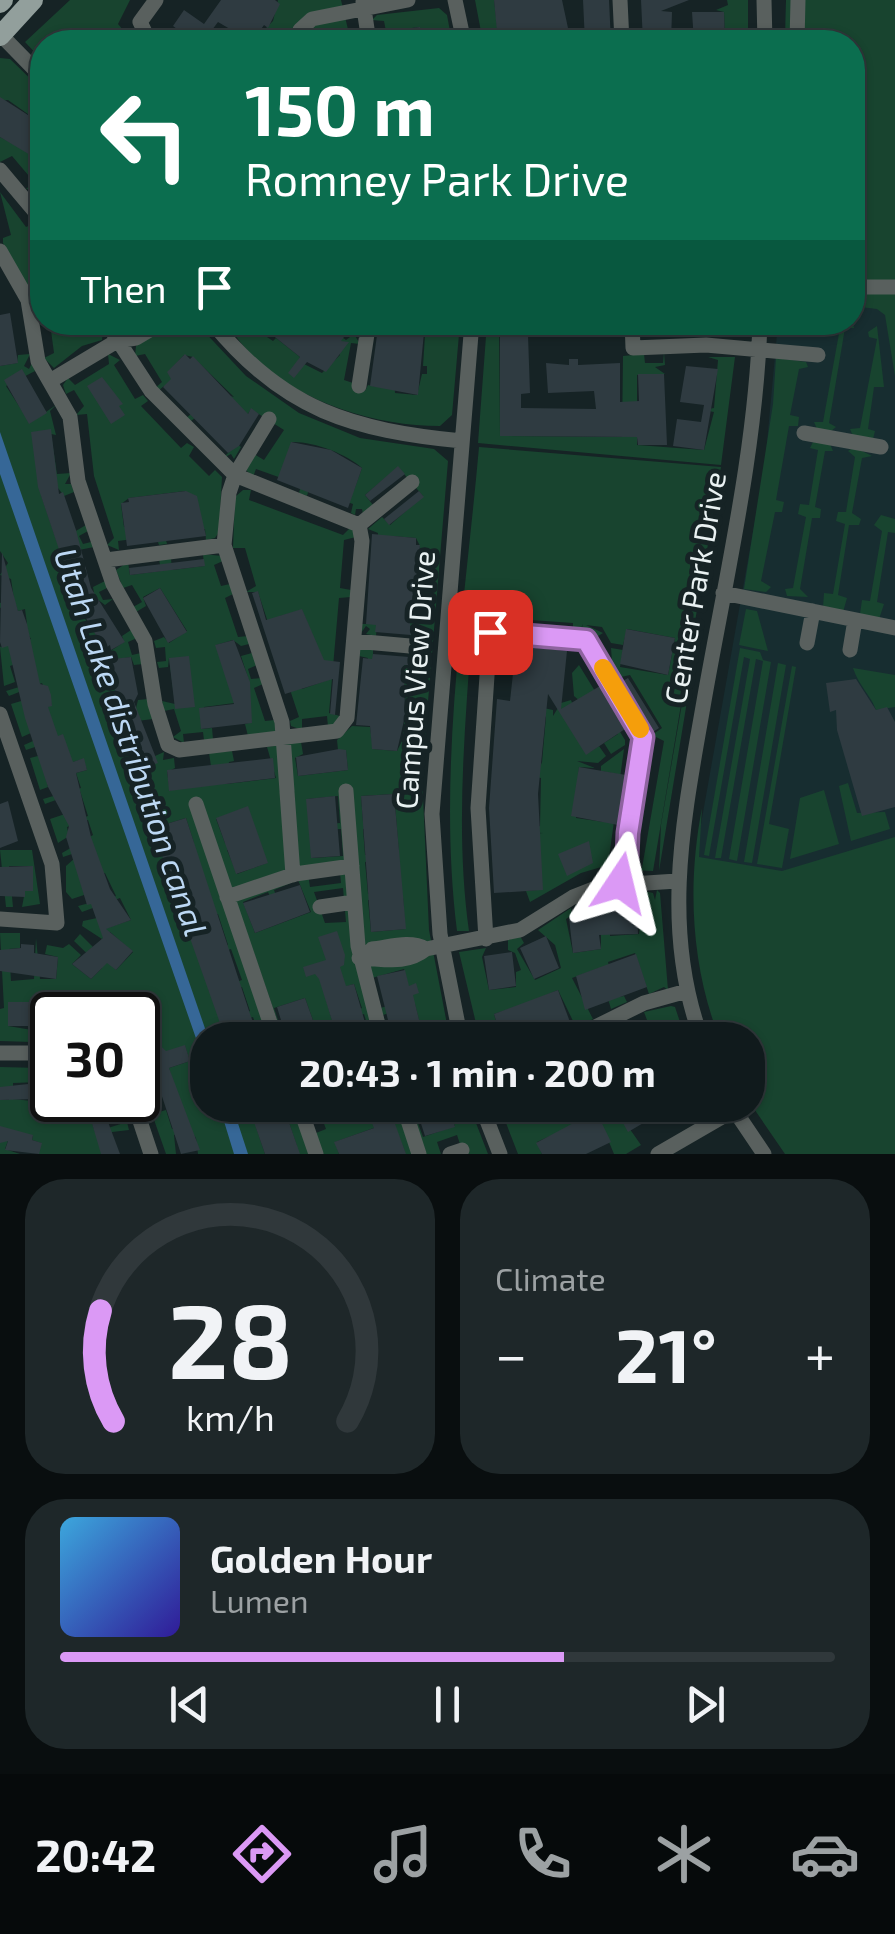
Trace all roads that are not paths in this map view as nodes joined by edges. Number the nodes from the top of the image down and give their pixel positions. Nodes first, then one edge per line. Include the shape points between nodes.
1 (33, 0) edge
2 (156, 0) edge
3 (408, 0) edge
4 (455, 0) edge
5 (620, 0) edge
6 (764, 0) edge
7 (798, 0) edge
8 (363, 5) edge
9 (144, 30) edge
10 (300, 30) dead end
11 (367, 30) edge
12 (461, 30) edge
13 (621, 30) edge
14 (765, 30) edge
15 (797, 30) edge
16 (0, 35) edge
17 (30, 65) edge
18 (0, 170) edge
19 (30, 194) edge
20 (0, 251) edge
21 (865, 287) edge
22 (895, 287) edge
23 (30, 312) edge
24 (34, 335) edge
25 (115, 335) edge
26 (122, 335) edge
27 (141, 335) edge
28 (224, 335) edge
29 (366, 335) edge
30 (471, 335) edge
31 (632, 335) edge
32 (760, 335) edge
33 (118, 340) junction
34 (759, 348) junction
35 (818, 354) dead end
36 (50, 381) junction
37 (359, 386) dead end
38 (269, 419) dead end
39 (804, 433) dead end
40 (462, 441) junction
41 (881, 447) dead end
42 (235, 475) junction
43 (412, 482) dead end
44 (359, 525) junction
45 (224, 545) junction
46 (106, 560) junction
47 (723, 593) junction
48 (813, 611) junction
49 (855, 620) junction
50 (895, 628) edge
51 (354, 641) junction
52 (807, 643) dead end
53 (410, 646) dead end
54 (850, 650) dead end
55 (0, 714) edge
56 (282, 741) junction
57 (346, 790) dead end
58 (196, 804) dead end
59 (352, 866) junction
60 (293, 871) junction
61 (677, 881) junction
62 (626, 882) junction
63 (227, 897) junction
64 (354, 902) junction
65 (320, 906) dead end
66 (0, 919) edge
67 (486, 939) junction
68 (434, 948) junction
69 (363, 957) junction
70 (687, 991) junction
71 (270, 1022) edge
72 (378, 1022) edge
73 (456, 1022) edge
74 (605, 1022) edge
75 (696, 1022) edge
76 (0, 1052) edge
77 (30, 1053) edge
78 (140, 1122) edge
79 (305, 1122) edge
80 (409, 1122) edge
81 (488, 1122) edge
82 (709, 1122) edge
83 (743, 1122) edge
84 (150, 1154) edge
85 (316, 1154) edge
86 (420, 1154) edge
87 (500, 1154) edge
88 (658, 1154) edge
89 (764, 1154) edge

1 - 16 main road
2 - 9 street via 140,22
3 - 8 street
4 - 12 street
5 - 13 street
6 - 14 street
7 - 15 street
8 - 10 street via 312,19
8 - 11 street
16 - 17 street
18 - 19 street
20 - 23 street
21 - 22 street
24 - 36 street
25 - 33 street
26 - 33 street
27 - 33 street
28 - 40 street via 265,378 324,414 385,432
29 - 37 street
30 - 40 street, Campus View Drive
31 - 34 street via 633,348
32 - 34 street, Center Park Drive
33 - 36 street
33 - 42 street via 151,391
34 - 35 street
34 - 47 street, Center Park Drive
36 - 46 street via 70,417 78,481
38 - 42 street
39 - 41 street
40 - 68 street, Campus View Drive via 432,814
42 - 44 street
42 - 45 street
43 - 44 street
44 - 51 street
45 - 46 street
45 - 56 street via 282,722
46 - 56 street via 145,641 168,745 179,750
47 - 48 street
47 - 61 street, Center Park Drive
48 - 49 street
48 - 52 street
49 - 50 street
49 - 54 street
51 - 53 street
51 - 56 street via 347,718 336,732
55 - 66 street via 52,864 57,923
56 - 60 street
57 - 59 street
58 - 63 street
59 - 60 street
59 - 64 street
60 - 63 street
61 - 62 street
61 - 70 street, Center Park Drive
62 - 67 street via 582,892 528,926
62 - 67 street via 641,731 586,640 490,632 478,808
63 - 71 street
64 - 65 street
64 - 69 street
67 - 68 street
68 - 69 street via 416,957
68 - 73 street, Campus View Drive
69 - 72 street
70 - 74 street
70 - 75 street, Center Park Drive
76 - 77 street
78 - 84 street
79 - 85 street
80 - 86 street
81 - 87 street
82 - 88 street
83 - 89 street

